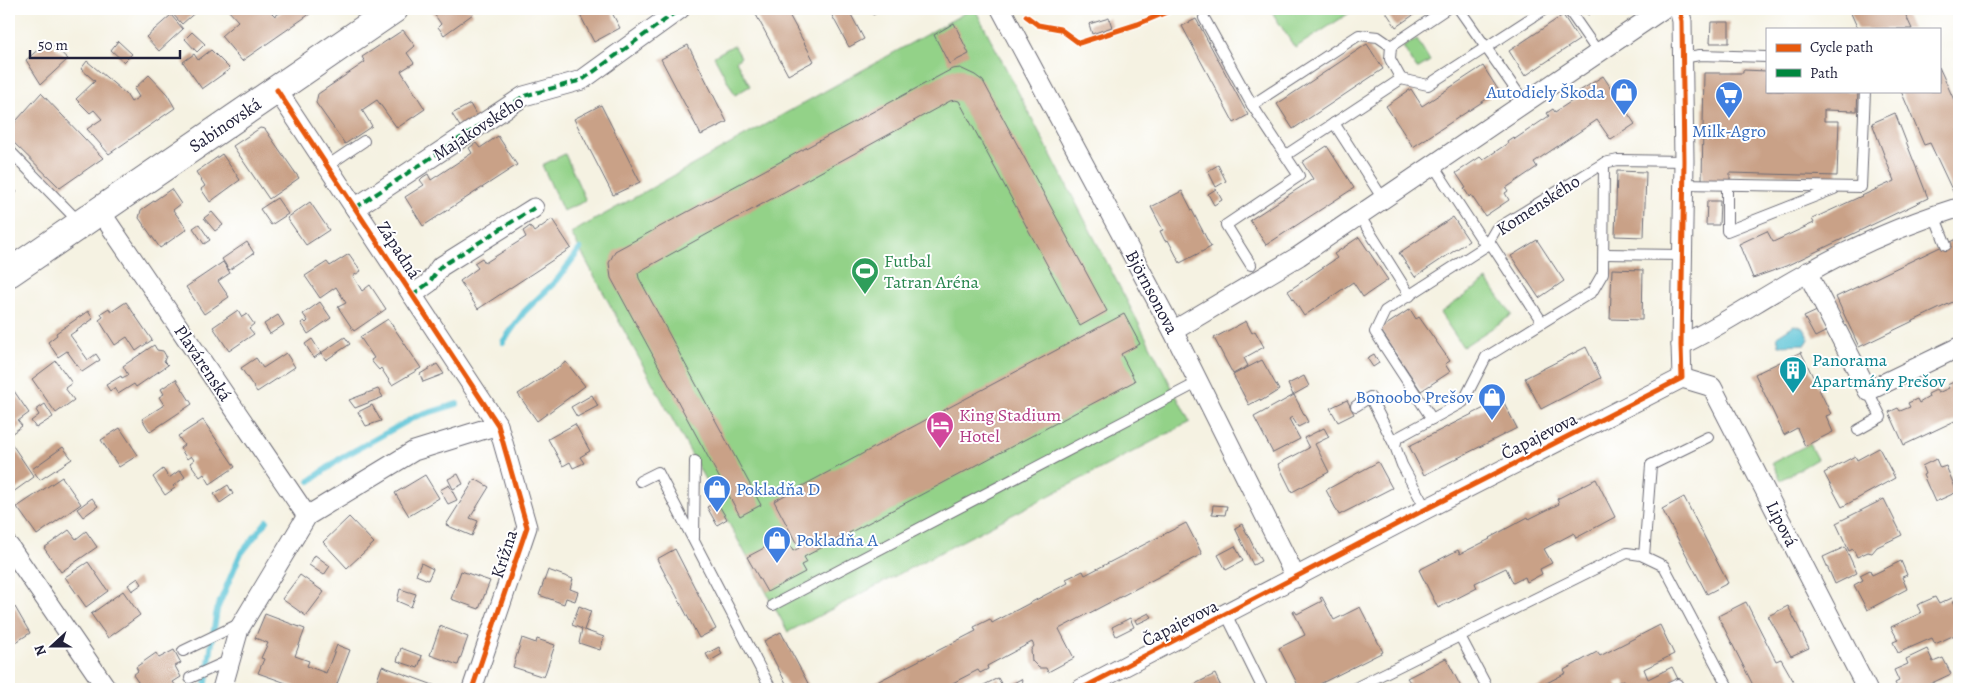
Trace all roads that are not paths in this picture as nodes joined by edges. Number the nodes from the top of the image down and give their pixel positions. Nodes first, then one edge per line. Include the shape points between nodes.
1 (394, 9) edge
2 (680, 9) edge
3 (1001, 9) edge
4 (1446, 9) edge
5 (1459, 9) edge
6 (1545, 9) edge
7 (1568, 9) edge
8 (1662, 9) edge
9 (1679, 9) edge
10 (1204, 18) dead end
11 (1391, 46) junction
12 (1486, 48) junction
13 (1598, 52) junction
14 (1766, 57) edge
15 (1682, 58) junction
16 (1401, 79) junction
17 (277, 90) junction
18 (1864, 92) edge
19 (1525, 102) junction
20 (1252, 106) junction
21 (1334, 123) junction
22 (364, 141) dead end
23 (9, 150) edge
24 (1286, 155) junction
25 (1684, 161) junction
26 (1604, 163) junction
27 (1433, 165) junction
28 (327, 166) junction
29 (1683, 184) junction
30 (1727, 184) junction
31 (1839, 186) junction
32 (1383, 199) junction
33 (355, 208) junction
34 (534, 208) dead end
35 (1954, 209) dead end
36 (1359, 215) junction
37 (1934, 215) junction
38 (90, 217) junction
39 (1487, 244) junction
40 (1946, 245) dead end
41 (1604, 254) junction
42 (1682, 255) junction
43 (1251, 264) dead end
44 (1807, 272) junction
45 (9, 273) edge
46 (412, 295) junction
47 (1410, 296) junction
48 (1542, 322) junction
49 (1173, 331) junction
50 (1681, 345) junction
51 (1959, 347) edge
52 (1682, 378) junction
53 (1199, 382) junction
54 (1868, 391) junction
55 (1356, 406) dead end
56 (1432, 419) junction
57 (498, 426) junction
58 (1858, 430) dead end
59 (1708, 437) dead end
60 (1395, 446) junction
61 (695, 461) dead end
62 (640, 481) dead end
63 (1426, 509) junction
64 (307, 516) junction
65 (694, 540) junction
66 (9, 546) edge
67 (1644, 556) junction
68 (1296, 578) junction
69 (773, 605) dead end
70 (1226, 614) junction
71 (244, 621) junction
72 (1460, 636) junction
73 (183, 651) dead end
74 (224, 663) junction
75 (195, 676) dead end
76 (1678, 684) dead end
77 (107, 689) edge
78 (222, 689) edge
79 (472, 689) edge
80 (770, 689) edge
81 (1081, 689) edge
82 (1262, 689) edge
83 (1353, 689) edge
84 (1488, 689) edge
85 (1668, 689) edge
86 (1729, 689) edge
87 (1867, 689) edge

1 - 17 main road, Sabinovská
2 - 33 street, Majakovského via 582,80 524,96
3 - 49 street, Björnsonova
4 - 11 lane
5 - 12 lane
6 - 12 lane
7 - 13 lane
8 - 13 street
9 - 15 street
10 - 20 lane
11 - 16 lane via 1390,59
11 - 20 lane via 1378,37 1359,35
12 - 16 lane via 1428,85
12 - 19 lane
13 - 19 street
14 - 15 lane via 1700,55
15 - 25 street
16 - 21 lane
17 - 28 street, Západná
17 - 38 main road, Sabinovská
18 - 31 lane via 1861,187
19 - 27 street
20 - 24 lane
21 - 24 lane
21 - 32 lane
22 - 28 lane
23 - 38 lane
24 - 43 lane via 1299,176 1226,225
25 - 26 lane, Komenského via 1618,160
25 - 29 street
26 - 39 lane, Komenského via 1496,229
26 - 41 lane
27 - 32 street
27 - 39 lane
28 - 33 street, Západná
29 - 30 lane
29 - 42 street
30 - 31 lane
30 - 31 lane via 1726,231
32 - 36 street
33 - 46 street, Západná
34 - 46 street via 440,268 429,283
35 - 37 street
36 - 47 lane
36 - 49 street via 1299,256
37 - 40 lane
37 - 44 street via 1903,226
38 - 45 main road, Sabinovská
38 - 64 street, Plavárenská
39 - 47 lane, Komenského
39 - 48 lane
41 - 42 lane
41 - 48 lane via 1603,273 1592,292
42 - 50 street
44 - 50 street
44 - 54 street
46 - 57 street, Západná
47 - 56 lane, Komenského via 1385,311 1375,332
48 - 56 lane via 1486,357 1463,402
49 - 53 street, Björnsonova
50 - 52 street
51 - 54 street
52 - 63 street, Čapajevova
52 - 87 street, Lipová via 1712,387
53 - 68 street, Björnsonova
53 - 69 lane
54 - 58 lane via 1881,418
55 - 60 lane via 1370,397
56 - 60 lane via 1397,438
57 - 64 street via 414,451
57 - 79 street, Krížna via 528,527
59 - 67 lane via 1651,465
60 - 63 lane
61 - 65 lane
62 - 65 lane via 658,472
63 - 68 street, Čapajevova
64 - 71 street
65 - 80 lane
66 - 77 street
67 - 72 lane via 1627,553
67 - 86 lane via 1664,566
68 - 70 street, Čapajevova
70 - 81 street, Čapajevova
70 - 82 lane
71 - 73 lane
71 - 74 street
72 - 83 lane
72 - 84 lane
74 - 75 lane
74 - 78 street
76 - 85 lane

